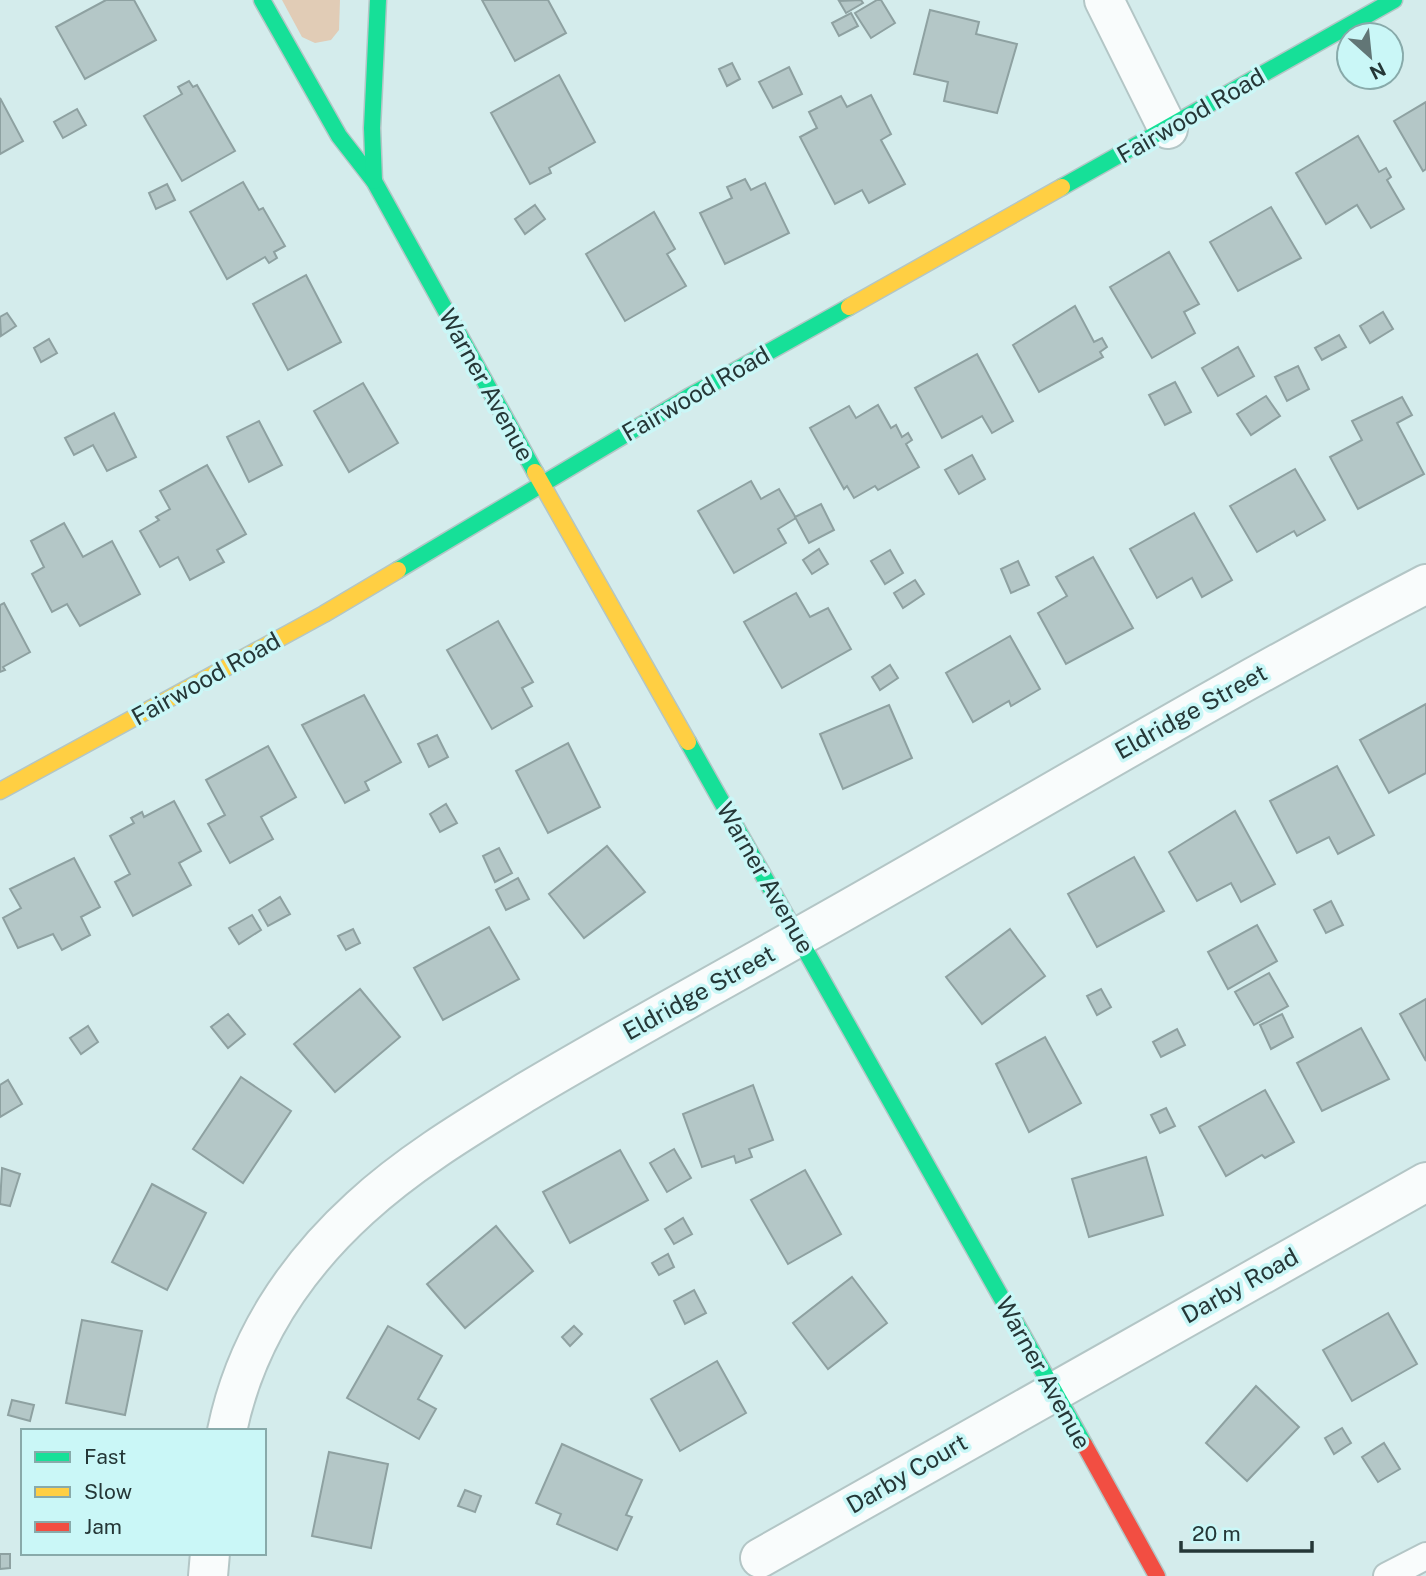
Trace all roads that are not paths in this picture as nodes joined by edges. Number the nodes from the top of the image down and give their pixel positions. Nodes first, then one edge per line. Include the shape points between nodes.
1 (262, 0) edge
2 (378, 0) edge
3 (1104, 0) edge
4 (1394, 0) edge
5 (1168, 130) junction
6 (374, 181) junction
7 (540, 485) junction
8 (1426, 584) edge
9 (0, 790) edge
10 (799, 937) junction
11 (1426, 1182) edge
12 (1054, 1391) junction
13 (228, 1429) edge
14 (210, 1555) edge
15 (1426, 1556) edge
16 (760, 1558) dead end
17 (208, 1576) edge
18 (1157, 1576) edge
19 (1387, 1576) edge

1 - 6 street, Warner Avenue via 338,136
2 - 6 street, Warner Avenue
3 - 5 street
4 - 5 street, Fairwood Road
5 - 7 street, Fairwood Road via 690,396
6 - 7 street, Warner Avenue
7 - 9 street, Fairwood Road via 324,614
7 - 10 street, Warner Avenue
8 - 10 street, Eldridge Street via 1325,636
10 - 12 street, Warner Avenue
10 - 13 street, Eldridge Street via 592,1052 448,1139 360,1207 298,1272 252,1350
11 - 12 street, Darby Road
12 - 16 street, Darby Court
12 - 18 street, Warner Avenue
14 - 17 street
15 - 19 lane

